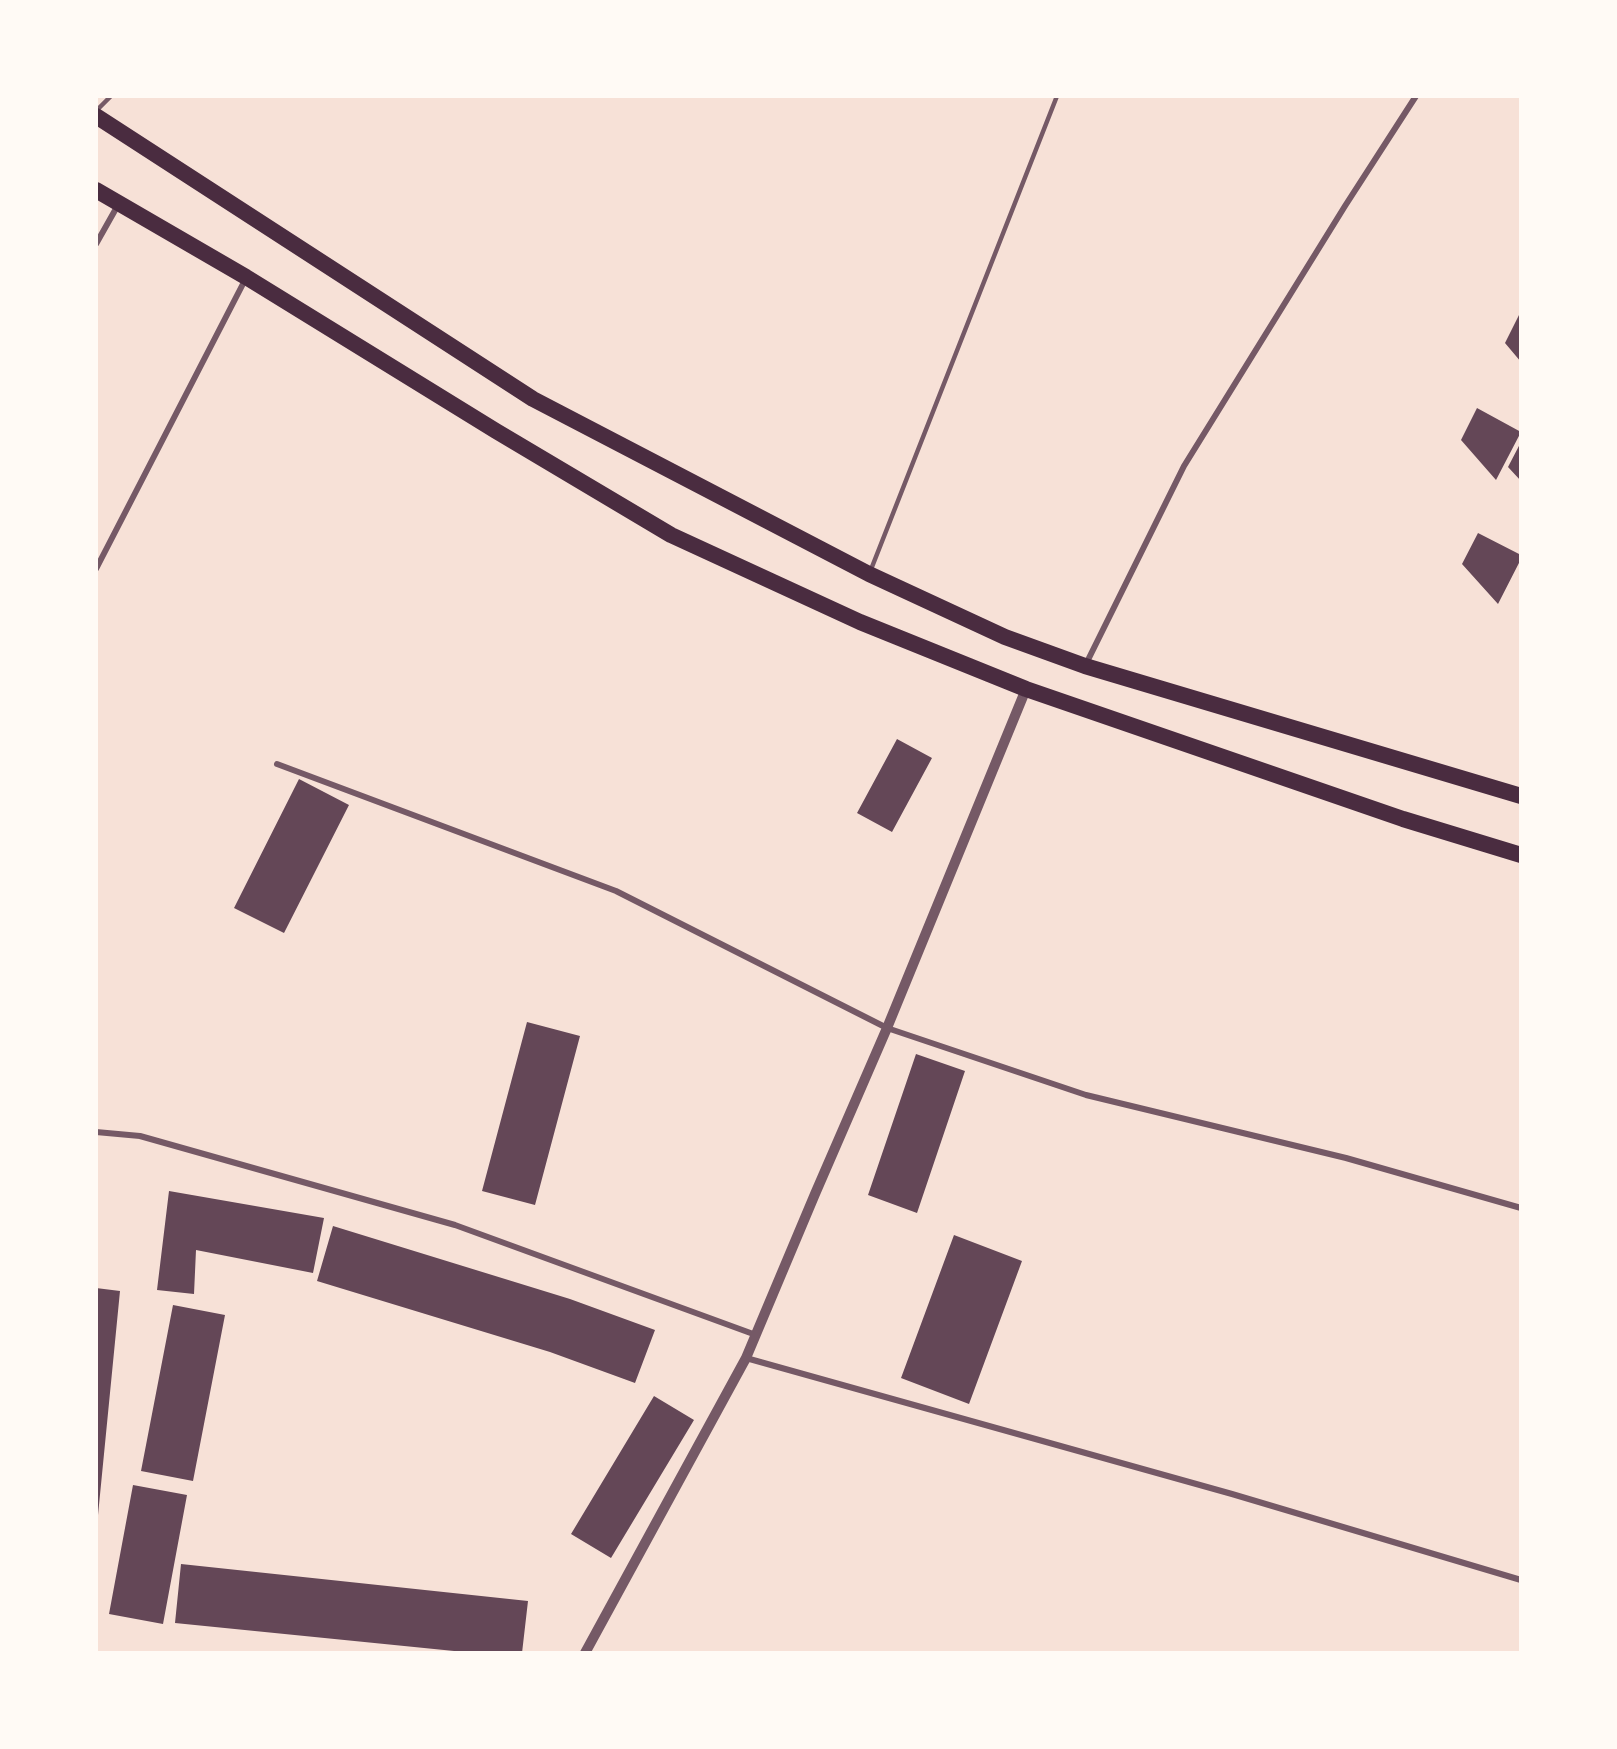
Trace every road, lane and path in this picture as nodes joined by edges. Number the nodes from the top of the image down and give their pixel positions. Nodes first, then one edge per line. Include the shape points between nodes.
1 (111, 96) edge
2 (1057, 96) edge
3 (1416, 96) edge
4 (96, 111) edge
5 (96, 116) edge
6 (96, 190) edge
7 (119, 203) junction
8 (96, 244) edge
9 (246, 277) junction
10 (96, 569) edge
11 (868, 574) junction
12 (1085, 666) junction
13 (1026, 689) junction
14 (277, 764) dead end
15 (1521, 796) edge
16 (1521, 855) edge
17 (887, 1028) junction
18 (96, 1131) edge
19 (1521, 1208) edge
20 (756, 1335) junction
21 (747, 1358) junction
22 (1521, 1580) edge
23 (585, 1653) edge

1 - 4 lane
2 - 11 lane
3 - 12 street via 1185,466
5 - 11 highway via 533,399
6 - 7 highway
7 - 8 street
7 - 9 highway
9 - 10 street
9 - 13 highway via 671,535 860,622
11 - 12 highway via 1005,637
12 - 15 highway
13 - 16 highway
13 - 17 street
14 - 17 street via 616,891
17 - 19 street via 1086,1095 1346,1158
17 - 20 street
18 - 20 street via 140,1136 455,1225
20 - 21 street
21 - 22 street
21 - 23 street

